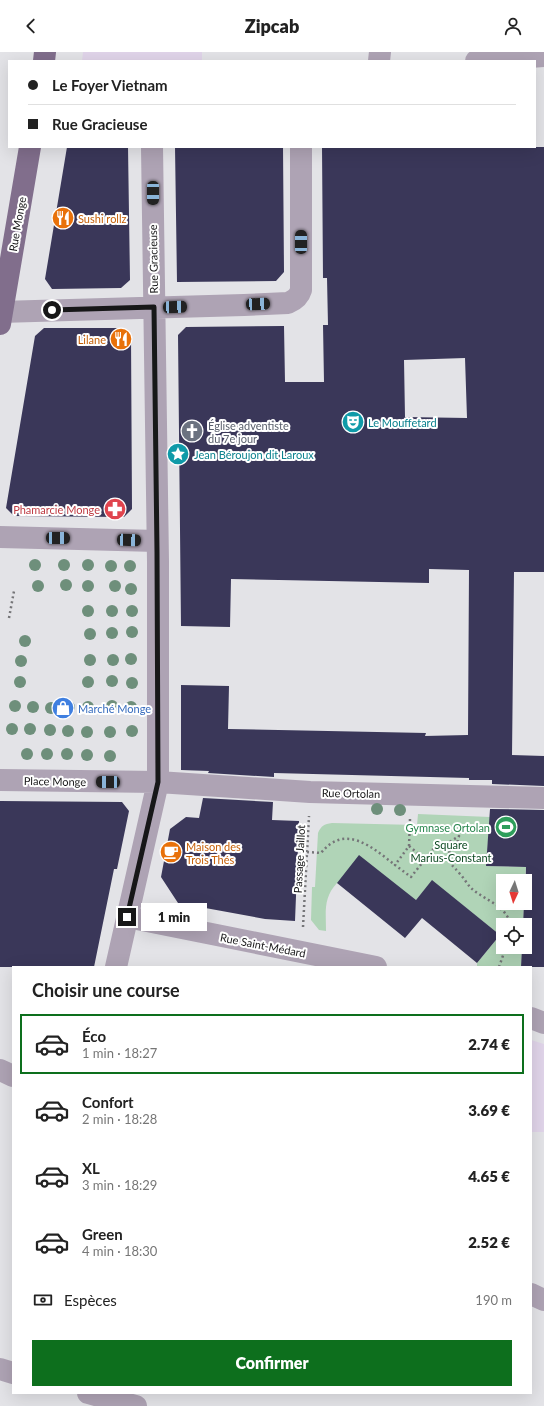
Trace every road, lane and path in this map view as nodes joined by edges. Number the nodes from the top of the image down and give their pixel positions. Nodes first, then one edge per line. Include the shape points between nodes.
1 (544, 56) edge
2 (490, 60) edge
3 (30, 148) edge
4 (152, 148) edge
5 (301, 148) edge
6 (154, 307) junction
7 (1, 316) edge
8 (0, 537) edge
9 (157, 541) junction
10 (14, 591) dead end
11 (9, 618) dead end
12 (0, 780) edge
13 (158, 782) junction
14 (310, 792) junction
15 (544, 798) edge
16 (448, 843) junction
17 (450, 850) junction
18 (307, 852) junction
19 (426, 860) junction
20 (395, 865) junction
21 (127, 917) junction
22 (507, 918) edge
23 (303, 926) dead end
24 (504, 954) edge
25 (116, 966) edge
26 (371, 966) edge
27 (499, 966) edge
28 (532, 1018) edge
29 (544, 1023) edge
30 (0, 1070) edge
31 (12, 1076) edge
32 (532, 1294) edge
33 (544, 1300) edge
34 (0, 1369) edge
35 (12, 1373) edge
36 (92, 1394) edge
37 (136, 1406) edge

1 - 2 street
3 - 7 main road, Rue Monge
4 - 6 street, Rue Gracieuse
5 - 6 street via 299,295 288,303
6 - 7 street
6 - 9 street, Rue Gracieuse
8 - 9 street
9 - 13 street, Rue Gracieuse
10 - 11 path
12 - 13 street, Place Monge
13 - 14 street, Rue Ortolan
13 - 21 street, Rue Gracieuse
14 - 15 street, Rue Ortolan
14 - 18 path, Passage Jaillot
16 - 17 path
16 - 17 path via 458,836 456,847
16 - 19 path via 434,848
17 - 22 path via 450,865 471,888 502,910
18 - 20 path via 321,853 327,845 339,839 350,839 371,847
18 - 23 path, Passage Jaillot
19 - 20 path via 411,877
19 - 20 path via 409,846
21 - 25 street, Rue Gracieuse
21 - 26 street, Rue Saint-Médard
24 - 27 path
28 - 29 street
30 - 31 street
32 - 33 street
34 - 35 street
36 - 37 street

